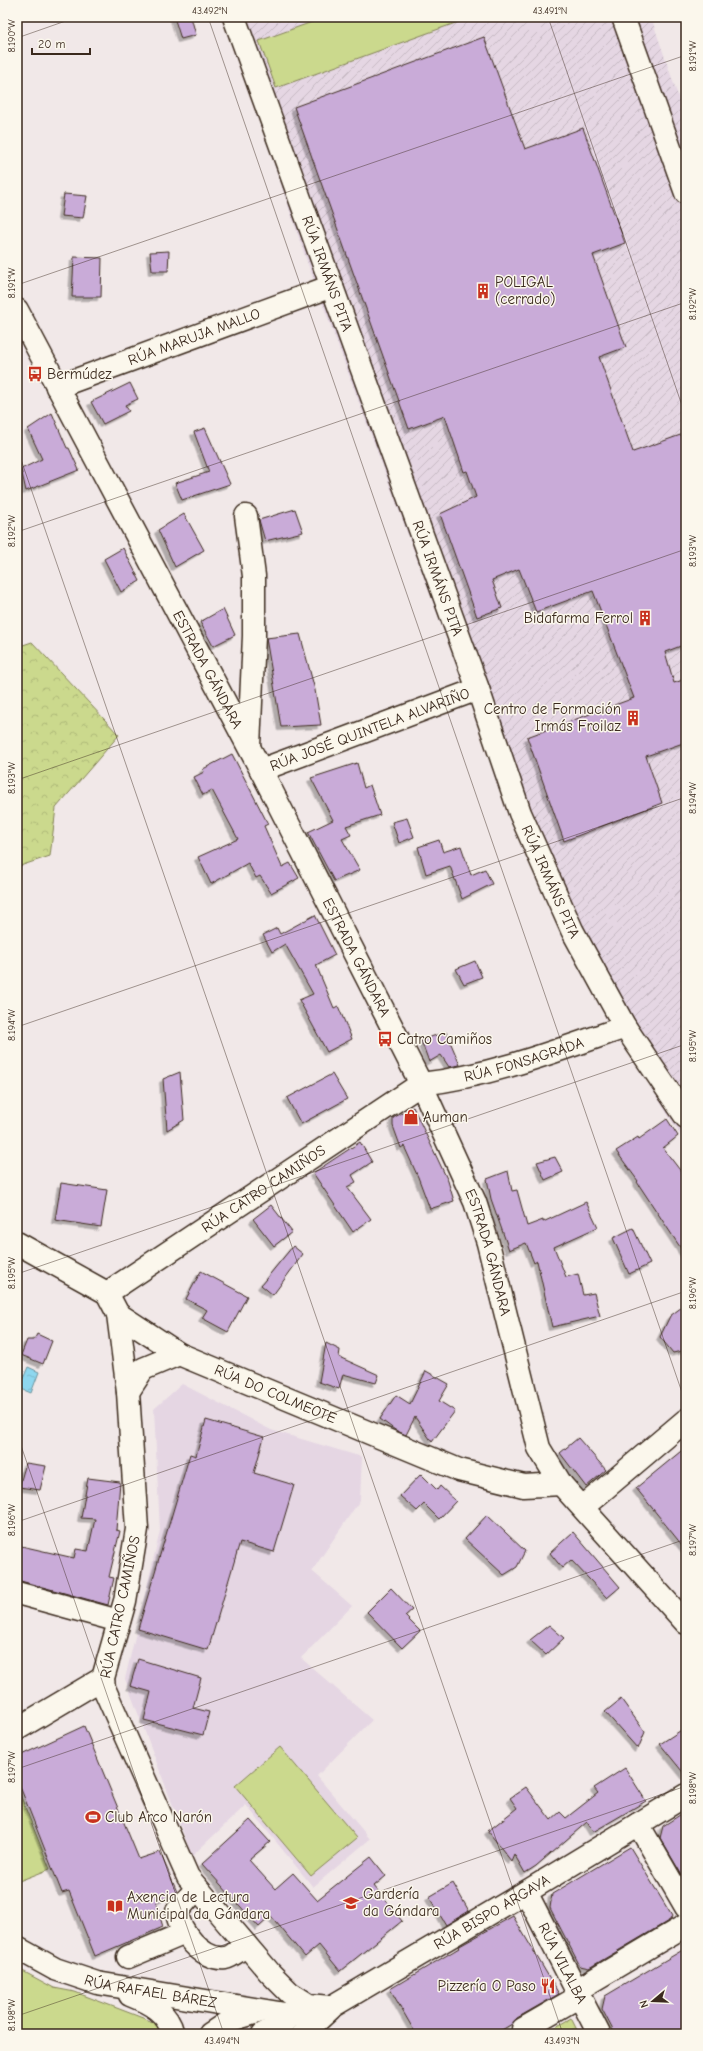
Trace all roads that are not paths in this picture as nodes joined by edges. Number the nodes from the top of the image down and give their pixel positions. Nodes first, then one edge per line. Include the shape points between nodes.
1 (234, 17) edge
2 (624, 17) edge
3 (686, 193) edge
4 (332, 286) junction
5 (17, 310) edge
6 (56, 387) junction
7 (246, 516) dead end
8 (478, 689) junction
9 (249, 747) junction
10 (261, 770) junction
11 (625, 1027) junction
12 (421, 1084) junction
13 (686, 1117) edge
14 (17, 1243) edge
15 (107, 1293) junction
16 (118, 1314) junction
17 (179, 1354) junction
18 (128, 1392) junction
19 (686, 1420) edge
20 (561, 1484) junction
21 (583, 1507) junction
22 (17, 1593) edge
23 (119, 1621) junction
24 (686, 1623) edge
25 (103, 1678) junction
26 (17, 1729) edge
27 (686, 1795) edge
28 (638, 1824) junction
29 (197, 1888) junction
30 (526, 1892) junction
31 (686, 1907) edge
32 (686, 1925) edge
33 (185, 1933) junction
34 (246, 1945) junction
35 (17, 1948) edge
36 (128, 1957) dead end
37 (270, 1973) junction
38 (97, 1983) junction
39 (579, 1993) junction
40 (331, 2007) junction
41 (264, 2011) junction
42 (291, 2015) junction
43 (523, 2029) dead end
44 (173, 2034) edge
45 (210, 2034) edge
46 (263, 2034) edge
47 (303, 2034) edge
48 (599, 2034) edge

1 - 4 street, RÚA IRMÁNS PITA
2 - 3 street
4 - 6 street, RÚA MARUJA MALLO
4 - 8 street, RÚA IRMÁNS PITA
5 - 6 street, ESTRADA GÁNDARA
6 - 9 street, ESTRADA GÁNDARA
7 - 9 street via 254,576
8 - 10 street, RÚA JOSÉ QUINTELA ALVARIÑO
8 - 11 street, RÚA IRMÁNS PITA via 520,813 572,930
9 - 10 street, ESTRADA GÁNDARA
10 - 12 street, ESTRADA GÁNDARA
11 - 12 street, RÚA FONSAGRADA via 457,1080
11 - 13 street, RÚA IRMÁNS PITA
12 - 15 street, RÚA CATRO CAMIÑOS
12 - 20 street, ESTRADA GÁNDARA via 474,1202 488,1243 540,1448
14 - 15 street
15 - 16 street, RÚA DO COLMEOTE
16 - 17 street, RÚA DO COLMEOTE
16 - 18 street, RÚA CATRO CAMIÑOS
17 - 18 street via 143,1369
17 - 20 street, RÚA DO COLMEOTE via 459,1470 524,1486
18 - 23 street, RÚA CATRO CAMIÑOS via 137,1529 125,1601
19 - 21 street
20 - 21 street, ESTRADA GÁNDARA
21 - 24 street, ESTRADA GÁNDARA
22 - 23 street
23 - 25 street, RÚA CATRO CAMIÑOS
25 - 26 street
25 - 29 street, RÚA CATRO CAMIÑOS via 104,1688 185,1870
27 - 28 street, RÚA BISPO ARGAYA
28 - 30 street, RÚA BISPO ARGAYA
28 - 31 street
29 - 33 street via 176,1911
29 - 34 street, RÚA CATRO CAMIÑOS
30 - 39 street, RÚA VILALBA
30 - 40 street, RÚA BISPO ARGAYA
32 - 39 street
33 - 34 street via 202,1950 220,1958 227,1958
33 - 36 street
34 - 37 street, RÚA CATRO CAMIÑOS
35 - 38 street, RÚA RAFAEL BÁREZ via 55,1969
37 - 40 street, RÚA CATRO CAMIÑOS via 304,2003
37 - 41 street via 274,1983 274,2002
38 - 41 street, RÚA RAFAEL BÁREZ
38 - 44 street via 138,1998 160,2011
39 - 43 street
39 - 48 street, RÚA VILALBA
40 - 42 street, RÚA BISPO ARGAYA via 309,2014
40 - 47 street
41 - 42 street, RÚA RAFAEL BÁREZ
41 - 45 street via 240,2017
42 - 46 street via 284,2023

